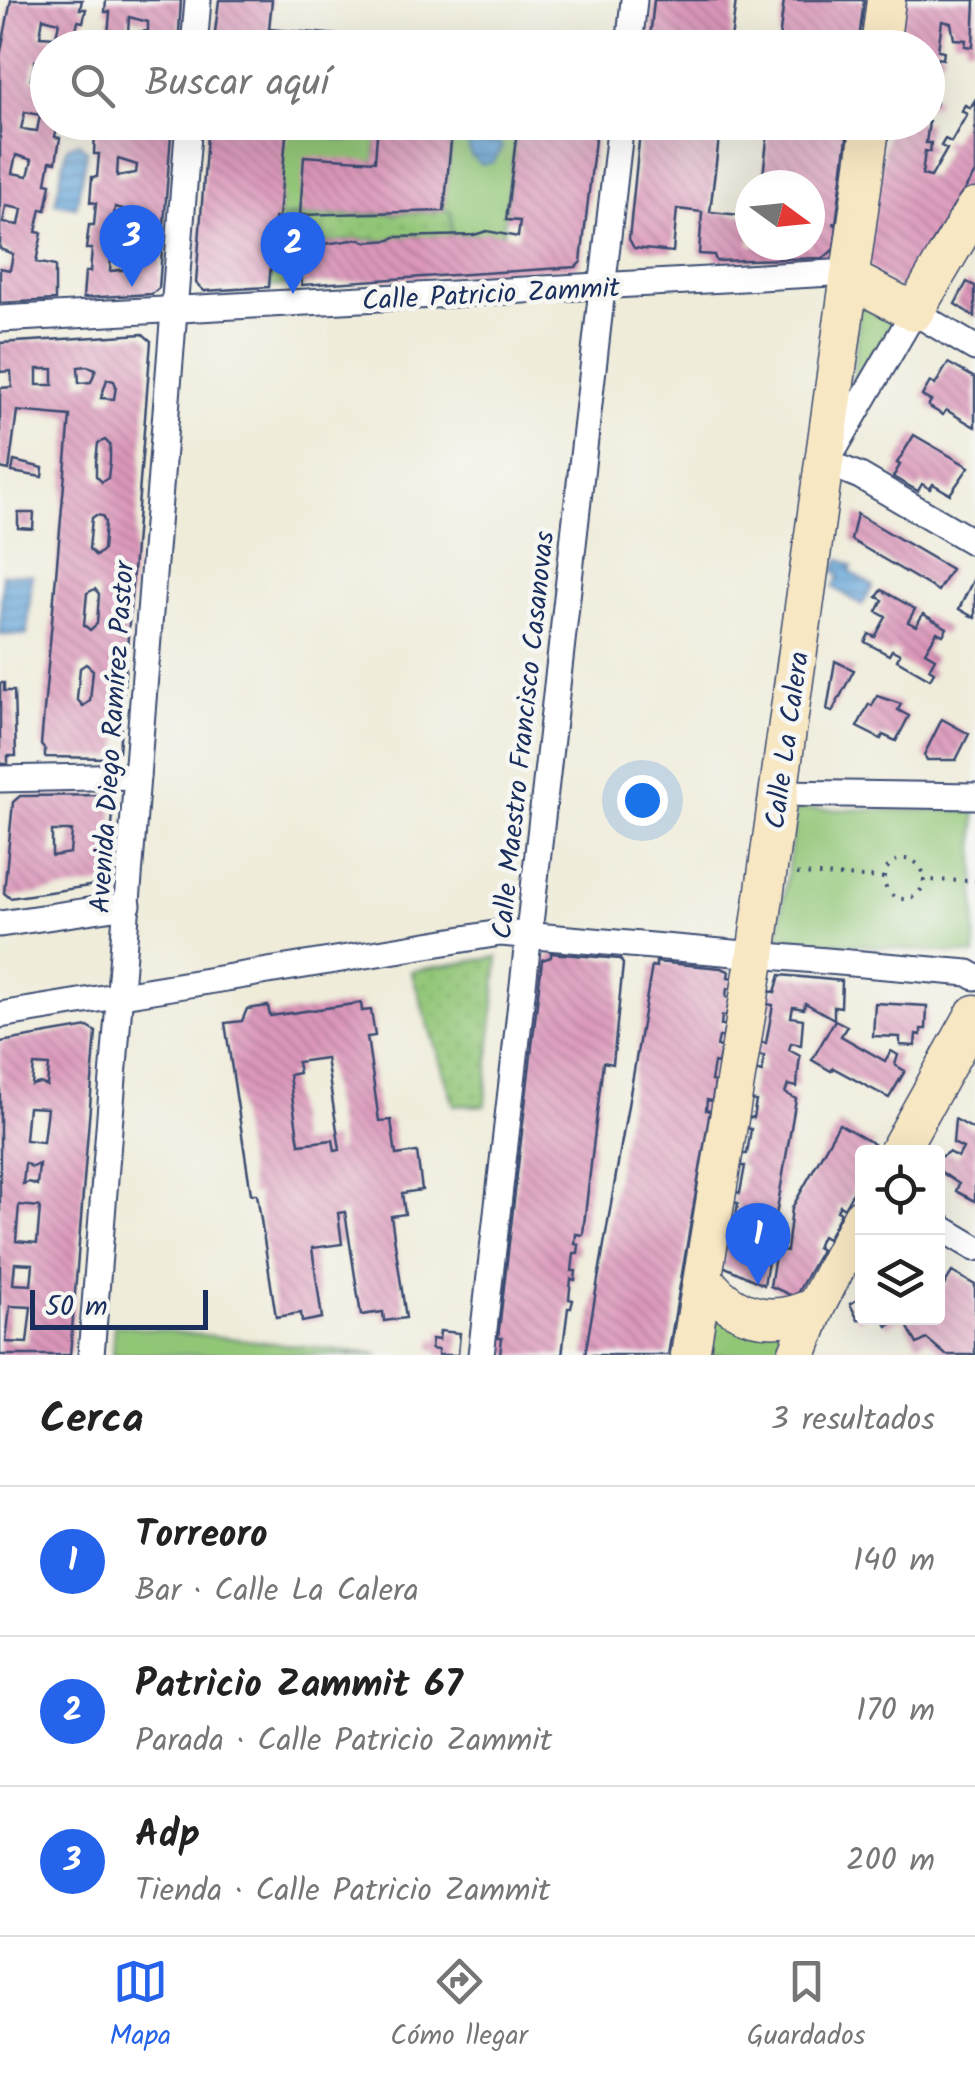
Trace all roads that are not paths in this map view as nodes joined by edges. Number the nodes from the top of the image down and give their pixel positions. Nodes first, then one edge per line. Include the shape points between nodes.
1 (198, 0) edge
2 (634, 0) edge
3 (886, 0) edge
4 (196, 30) edge
5 (631, 30) edge
6 (882, 30) edge
7 (187, 140) edge
8 (619, 140) edge
9 (868, 140) edge
10 (975, 208) edge
11 (851, 278) junction
12 (602, 287) junction
13 (174, 310) junction
14 (914, 312) junction
15 (0, 319) edge
16 (975, 348) edge
17 (824, 467) junction
18 (975, 543) edge
19 (137, 776) junction
20 (0, 779) edge
21 (779, 793) junction
22 (975, 796) edge
23 (128, 906) junction
24 (0, 924) edge
25 (529, 936) junction
26 (756, 955) junction
27 (975, 976) edge
28 (121, 996) junction
29 (975, 1014) edge
30 (0, 1015) edge
31 (902, 1145) edge
32 (945, 1230) edge
33 (855, 1231) edge
34 (975, 1248) edge
35 (703, 1278) junction
36 (816, 1306) junction
37 (91, 1355) edge
38 (481, 1355) edge
39 (690, 1355) edge
40 (798, 1355) edge

1 - 4 street
2 - 5 street
3 - 6 main road
7 - 13 street, Avenida Diego Ramírez Pastor
8 - 12 street, Calle Maestro Francisco Casanovas
9 - 11 main road, Calle La Calera
10 - 14 main road
11 - 12 street, Calle Patricio Zammit via 832,273
11 - 14 main road, Calle Patricio Zammit
11 - 17 main road, Calle La Calera
12 - 13 street, Calle Patricio Zammit
12 - 25 street, Calle Maestro Francisco Casanovas
13 - 15 street, Calle Patricio Zammit
13 - 19 street, Avenida Diego Ramírez Pastor
14 - 16 street
14 - 17 street
17 - 18 street via 860,476
17 - 21 main road, Calle La Calera
19 - 20 street
19 - 23 street, Avenida Diego Ramírez Pastor
21 - 22 street
21 - 26 main road, Calle La Calera
23 - 24 street
23 - 28 street, Avenida Diego Ramírez Pastor
25 - 26 street
25 - 28 street via 500,933
25 - 38 street, Calle Maestro Francisco Casanovas
26 - 27 street
26 - 35 main road, Calle La Calera
28 - 30 street
28 - 37 street, Avenida Diego Ramírez Pastor
29 - 31 main road
32 - 34 street
33 - 36 main road
35 - 36 main road via 728,1306 763,1319
35 - 39 main road, Calle La Calera
36 - 40 main road

